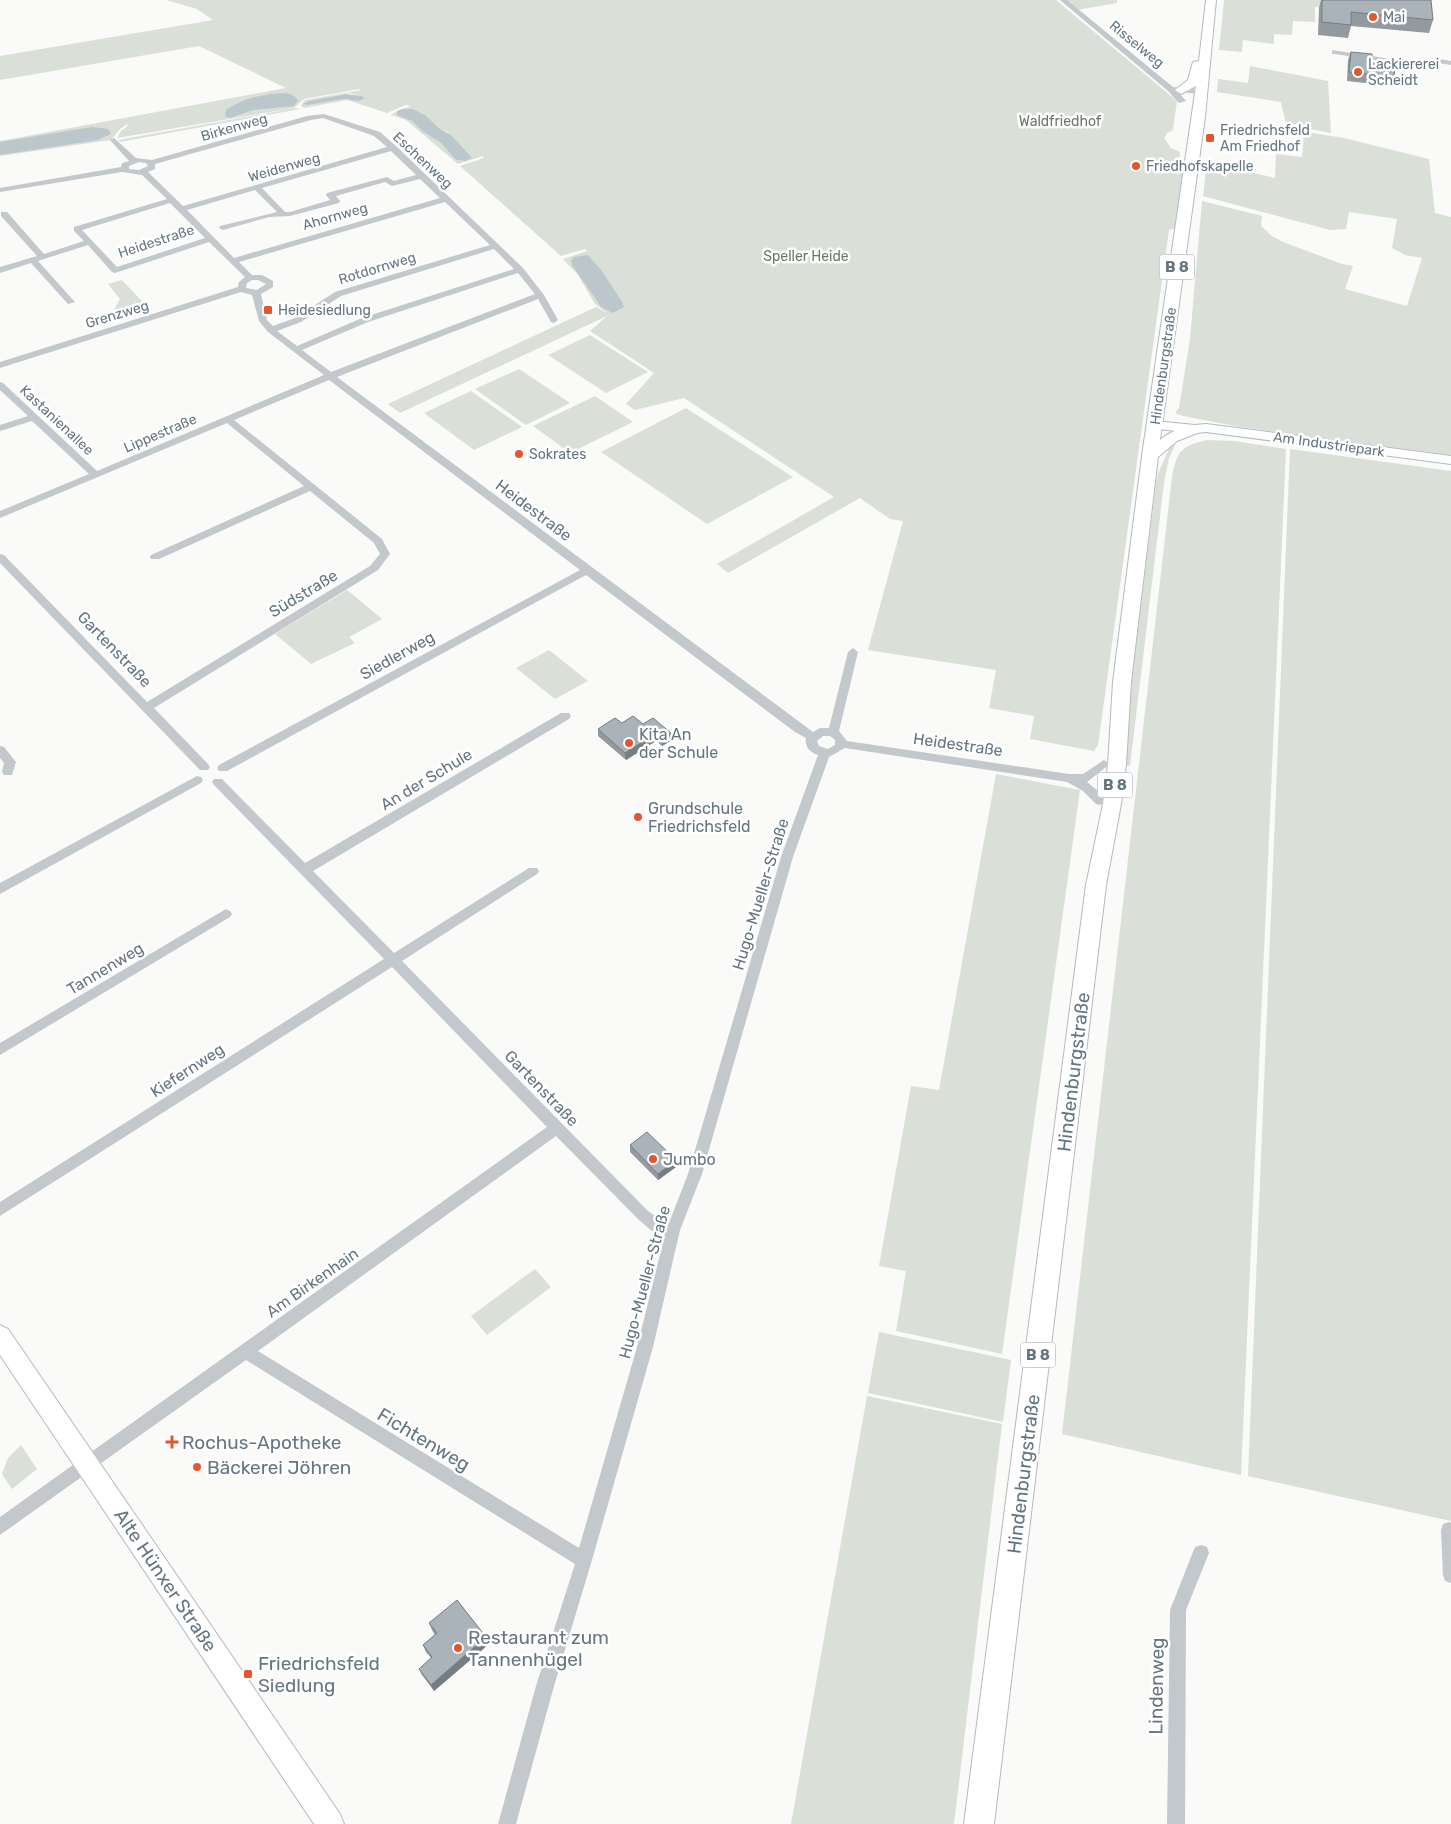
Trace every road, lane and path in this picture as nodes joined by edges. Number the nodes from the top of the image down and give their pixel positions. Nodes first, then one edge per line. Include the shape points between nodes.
1 (1063, 0) edge
2 (1211, 0) edge
3 (1205, 50) junction
4 (1334, 52) dead end
5 (1451, 63) edge
6 (1202, 92) junction
7 (1178, 93) junction
8 (324, 116) joint
9 (114, 140) dead end
10 (393, 148) junction
11 (134, 161) junction
12 (151, 163) junction
13 (124, 169) junction
14 (144, 172) junction
15 (422, 176) junction
16 (257, 188) junction
17 (0, 190) edge
18 (446, 198) junction
19 (172, 200) junction
20 (181, 210) junction
21 (4, 214) dead end
22 (284, 215) junction
23 (223, 228) dead end
24 (211, 239) junction
25 (90, 242) junction
26 (496, 246) junction
27 (37, 258) junction
28 (232, 261) junction
29 (0, 270) edge
30 (520, 270) junction
31 (250, 278) junction
32 (242, 289) junction
33 (256, 292) junction
34 (540, 296) junction
35 (71, 302) dead end
36 (554, 320) dead end
37 (272, 330) junction
38 (296, 349) junction
39 (0, 365) edge
40 (330, 376) junction
41 (0, 385) edge
42 (34, 417) junction
43 (229, 420) junction
44 (1155, 421) junction
45 (0, 428) edge
46 (1200, 429) junction
47 (1150, 456) junction
48 (1451, 460) edge
49 (96, 475) junction
50 (310, 487) junction
51 (0, 515) edge
52 (0, 557) edge
53 (155, 557) dead end
54 (587, 570) junction
55 (853, 652) dead end
56 (1122, 682) junction
57 (147, 707) junction
58 (565, 716) dead end
59 (833, 733) junction
60 (813, 736) junction
61 (842, 744) junction
62 (0, 750) edge
63 (825, 753) junction
64 (1104, 764) junction
65 (204, 767) junction
66 (223, 768) junction
67 (8, 772) dead end
68 (1069, 778) junction
69 (197, 780) junction
70 (218, 782) junction
71 (1100, 801) junction
72 (304, 870) junction
73 (533, 871) dead end
74 (1096, 885) junction
75 (0, 889) edge
76 (226, 914) dead end
77 (393, 959) junction
78 (0, 1050) edge
79 (556, 1128) junction
80 (0, 1210) edge
81 (674, 1230) junction
82 (0, 1336) edge
83 (245, 1351) junction
84 (87, 1463) junction
85 (0, 1526) edge
86 (1449, 1530) dead end
87 (1201, 1553) dead end
88 (584, 1560) junction
89 (1451, 1575) edge
90 (330, 1824) edge
91 (507, 1824) edge
92 (979, 1824) edge
93 (1176, 1824) edge

1 - 7 street, Risselweg
2 - 3 main road, Hindenburgstraße / B 8
3 - 6 main road, Hindenburgstraße / B 8
3 - 7 main road, Hindenburgstraße / B 8 via 1198,58 1194,82
4 - 5 street via 1411,64
6 - 7 street
6 - 44 main road, Hindenburgstraße / B 8
8 - 10 street, Eschenweg via 377,134
8 - 12 street, Birkenweg
9 - 11 street
10 - 15 street, Eschenweg
10 - 16 street, Weidenweg
11 - 12 street
11 - 13 street
12 - 14 street via 150,169
13 - 14 street via 131,173
13 - 17 street
14 - 19 street, Heidestraße
15 - 18 street, Eschenweg
15 - 22 street via 392,184 387,179 330,195 336,201
16 - 20 street, Weidenweg
16 - 22 street
18 - 26 street, Eschenweg
18 - 28 street, Ahornweg
19 - 20 street, Heidestraße
19 - 25 street, Heidestraße via 77,229
20 - 24 street, Heidestraße
21 - 27 street
22 - 23 street via 269,215
24 - 25 street, Heidestraße via 115,270
24 - 28 street, Heidestraße
25 - 27 street
26 - 30 street
26 - 37 street, Rotdornweg via 338,294 298,320
27 - 29 street
27 - 35 street
28 - 31 street, Heidestraße
30 - 34 street
30 - 38 street via 365,320
31 - 32 street via 243,282
31 - 33 street, Heidestraße via 263,278 270,283 265,290
32 - 33 street
32 - 39 street, Grenzweg
33 - 37 street, Heidestraße via 263,321
34 - 36 street
34 - 40 street
37 - 38 street, Heidestraße
38 - 40 street, Heidestraße
40 - 43 street, Lippestraße
40 - 54 street, Heidestraße
41 - 42 street, Kastanienallee
42 - 45 street
42 - 49 street, Kastanienallee
43 - 49 street, Lippestraße
43 - 50 street, Südstraße
44 - 46 street, Am Industriepark
44 - 47 main road, Hindenburgstraße / B 8
46 - 47 main road via 1172,438
46 - 48 street, Am Industriepark
47 - 56 main road, Hindenburgstraße / B 8
49 - 51 street, Lippestraße
50 - 53 street
50 - 57 street, Südstraße via 378,541 385,554 374,568
52 - 57 street, Gartenstraße
54 - 60 street, Heidestraße via 799,729
54 - 66 street, Siedlerweg
55 - 59 street
56 - 64 main road, Hindenburgstraße / B 8
56 - 74 main road, Hindenburgstraße / B 8 via 1117,765
57 - 65 street, Gartenstraße
58 - 72 street, An der Schule
59 - 60 street via 820,732
59 - 61 street via 840,737
60 - 63 street, Heidestraße via 813,747
61 - 63 street via 834,752
61 - 68 street, Heidestraße
62 - 67 street via 10,762
63 - 81 street, Hugo-Mueller-Straße via 787,857 695,1174
64 - 68 street, Heidestraße via 1086,778
64 - 71 main road, Hindenburgstraße / B 8
65 - 66 street
65 - 69 street via 196,776
66 - 70 street via 225,773
68 - 71 street, Heidestraße via 1089,789
69 - 70 street via 203,784
69 - 75 street
70 - 72 street, Gartenstraße
71 - 74 main road, Hindenburgstraße / B 8
72 - 77 street, Gartenstraße
73 - 77 street
74 - 92 main road, Hindenburgstraße / B 8
76 - 78 street, Tannenweg
77 - 79 street, Gartenstraße
77 - 80 street, Kiefernweg
79 - 81 street, Gartenstraße via 643,1215 658,1227
79 - 83 street, Am Birkenhain
81 - 88 street, Hugo-Mueller-Straße via 645,1347
82 - 84 street, Alte Hünxer Straße
83 - 84 street, Am Birkenhain
83 - 88 street, Fichtenweg
84 - 85 street, Am Birkenhain
84 - 90 street, Alte Hünxer Straße
86 - 89 street
87 - 93 street, Lindenweg via 1178,1610
88 - 91 street, Hugo-Mueller-Straße

